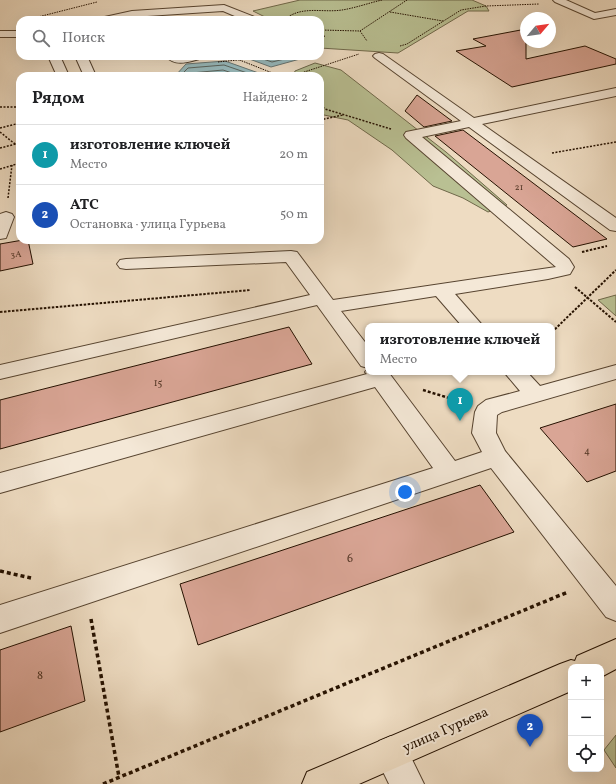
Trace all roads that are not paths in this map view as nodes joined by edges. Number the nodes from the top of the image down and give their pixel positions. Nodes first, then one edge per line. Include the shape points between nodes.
1 (558, 0) edge
2 (616, 12) edge
3 (132, 14) junction
4 (123, 16) edge
5 (137, 16) edge
6 (243, 16) edge
7 (0, 34) edge
8 (16, 34) edge
9 (379, 56) dead end
10 (56, 60) edge
11 (83, 60) edge
12 (61, 72) edge
13 (88, 72) edge
14 (616, 92) edge
15 (471, 122) junction
16 (6, 217) road end
17 (616, 226) edge
18 (0, 234) edge
19 (126, 264) dead end
20 (441, 290) junction
21 (325, 302) junction
22 (470, 323) edge
23 (365, 356) edge
24 (0, 372) edge
25 (616, 372) edge
26 (365, 373) edge
27 (379, 375) edge
28 (518, 375) edge
29 (536, 395) junction
30 (496, 457) junction
31 (450, 472) junction
32 (0, 483) edge
33 (616, 608) edge
34 (0, 619) edge
35 (616, 654) edge
36 (594, 664) edge
37 (568, 676) edge
38 (391, 753) junction
39 (320, 784) edge
40 (407, 784) edge

1 - 2 street via 594,16
3 - 4 street
3 - 5 street
3 - 6 street via 224,8
7 - 8 street
9 - 15 street
10 - 12 street
11 - 13 street
14 - 15 street
15 - 17 street
15 - 20 street via 411,135 558,265
16 - 18 street
19 - 21 street via 292,256
20 - 21 street
20 - 22 street
21 - 23 street
21 - 24 street
25 - 29 street
26 - 32 street
27 - 31 street
28 - 29 street
29 - 30 street via 494,406 486,412 484,433
30 - 31 street
30 - 33 street
31 - 34 street
35 - 36 main road
37 - 38 main road, улица Гурьева
38 - 39 main road, улица Гурьева
38 - 40 street

